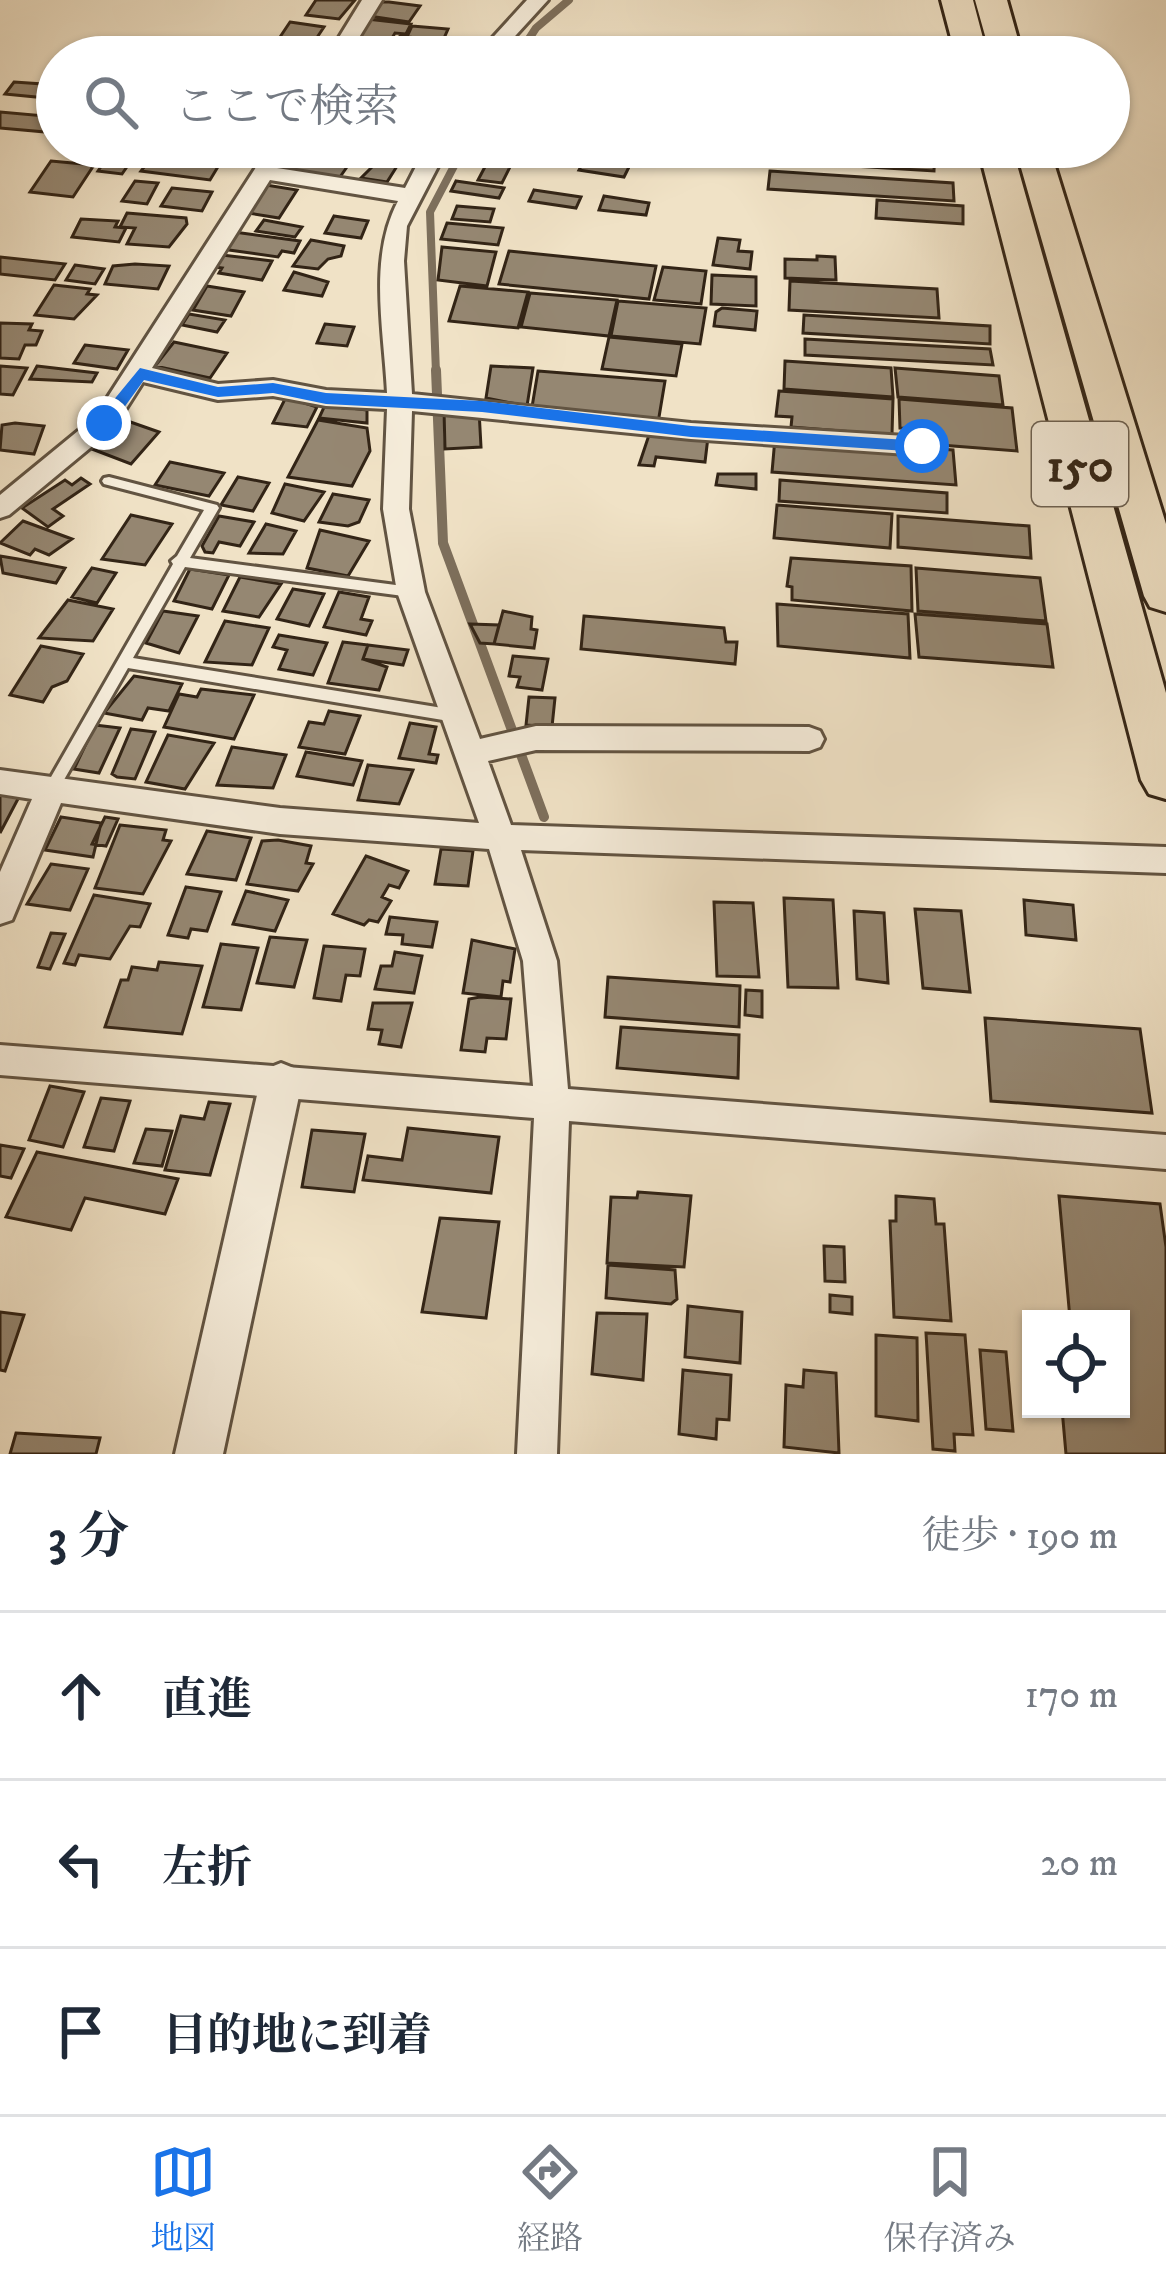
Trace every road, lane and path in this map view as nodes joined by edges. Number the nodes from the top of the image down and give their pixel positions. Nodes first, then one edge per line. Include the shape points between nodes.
1 (372, 0) edge
2 (538, 0) edge
3 (957, 0) edge
4 (991, 0) edge
5 (350, 36) edge
6 (505, 36) edge
7 (966, 36) edge
8 (1001, 36) edge
9 (267, 168) edge
10 (426, 168) edge
11 (1001, 168) edge
12 (1038, 168) edge
13 (264, 173) junction
14 (412, 196) junction
15 (140, 374) junction
16 (400, 403) junction
17 (922, 446) dead end
18 (110, 481) dead end
19 (0, 509) edge
20 (178, 561) junction
21 (411, 592) junction
22 (1166, 596) edge
23 (123, 662) junction
24 (458, 717) junction
25 (809, 739) dead end
26 (471, 753) junction
27 (1166, 779) edge
28 (0, 782) edge
29 (52, 788) junction
30 (500, 838) junction
31 (1166, 860) edge
32 (0, 910) edge
33 (0, 1060) edge
34 (281, 1082) junction
35 (552, 1103) junction
36 (1166, 1152) edge
37 (199, 1454) edge
38 (536, 1454) edge

1 - 5 street
2 - 6 street
3 - 7 highway
4 - 8 highway
9 - 13 street
10 - 14 street
11 - 27 highway, 150
12 - 22 highway, 150
13 - 14 street
13 - 15 street
14 - 16 street via 396,226 392,261
15 - 16 street via 218,392 273,388
15 - 19 street via 104,423
16 - 17 street
16 - 21 street via 396,509
18 - 20 lane via 212,508
20 - 21 lane
20 - 23 lane
21 - 24 street
23 - 24 lane
23 - 29 lane
24 - 26 street
25 - 26 street via 536,738
26 - 30 street
28 - 29 street
29 - 30 street via 280,821
29 - 32 street
30 - 31 street
30 - 35 street via 540,961
33 - 34 street
34 - 35 street
34 - 37 street
35 - 36 street
35 - 38 street

